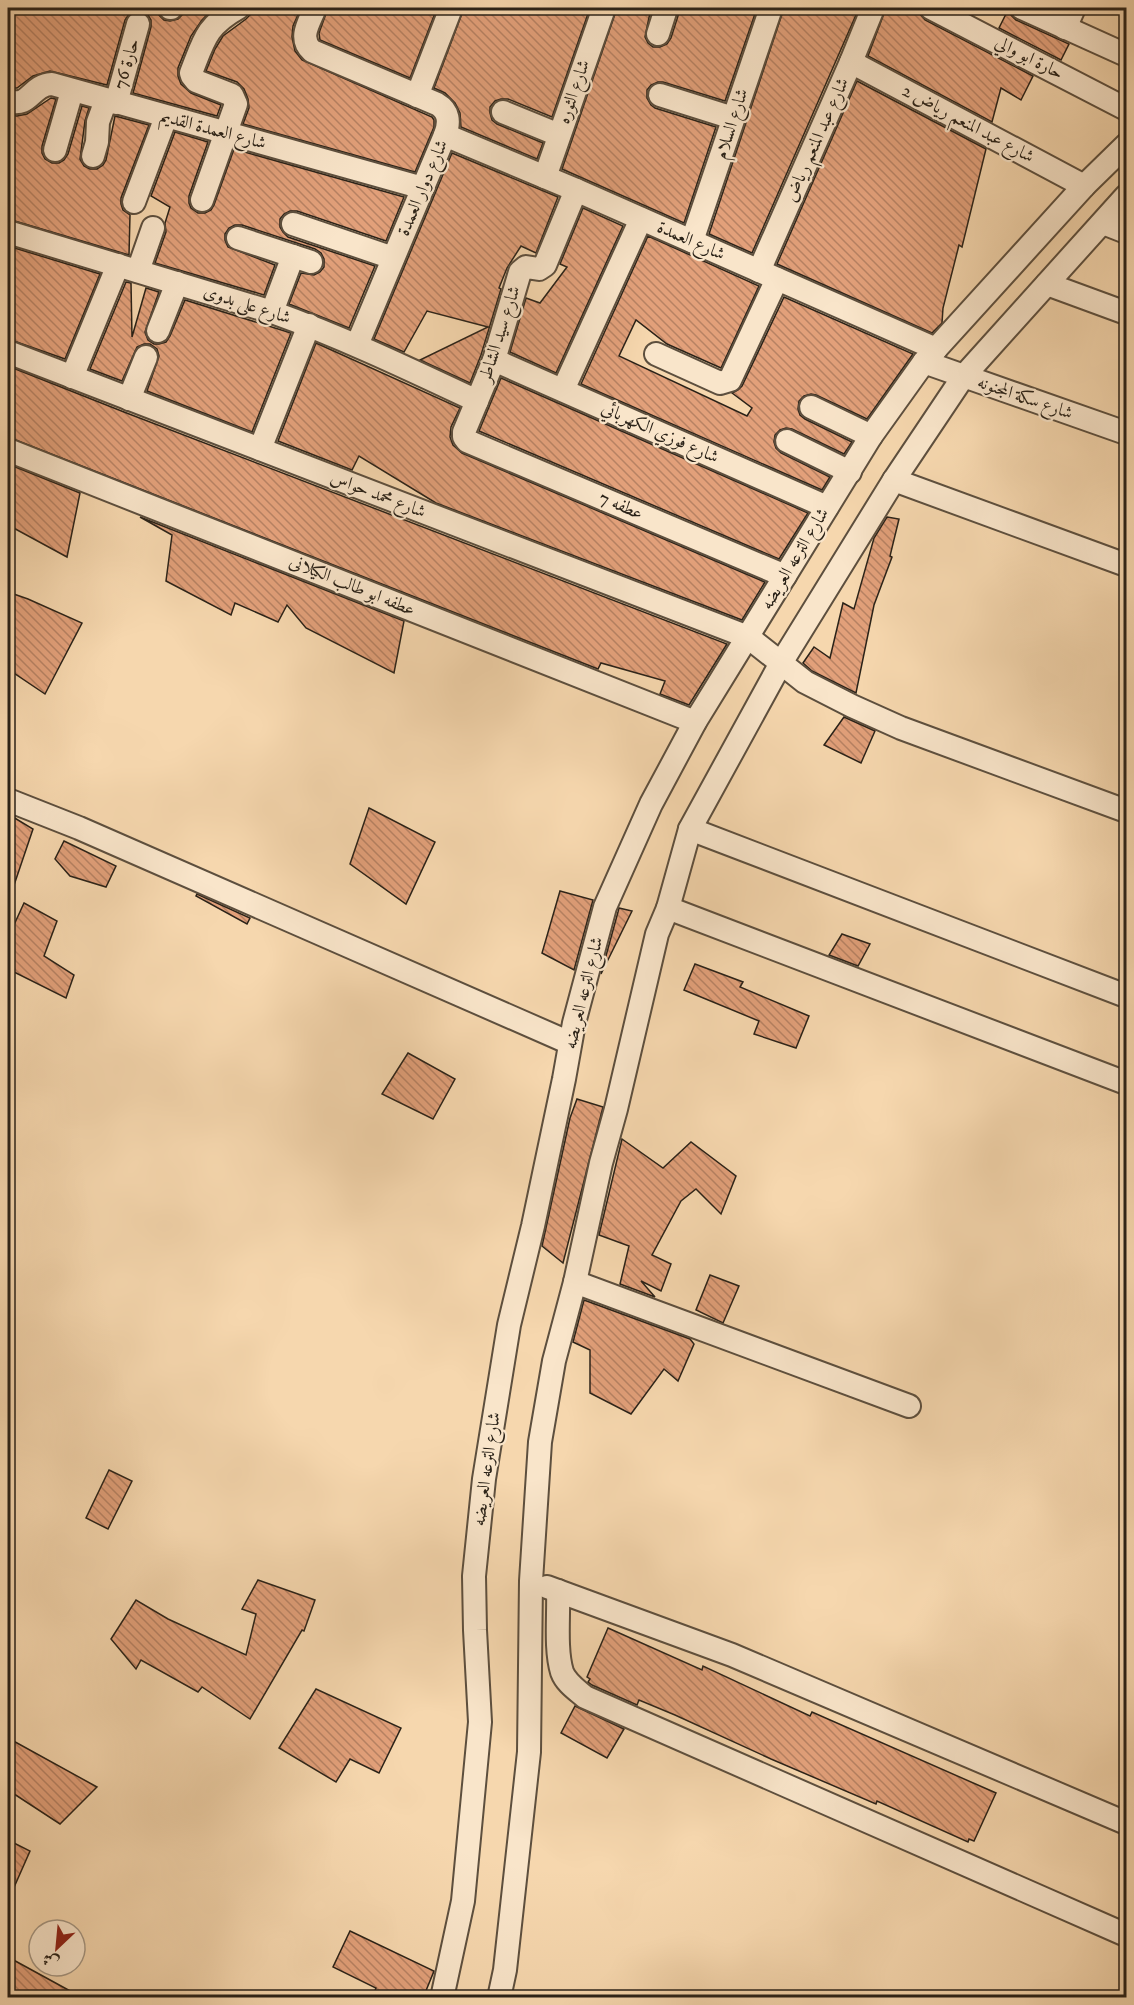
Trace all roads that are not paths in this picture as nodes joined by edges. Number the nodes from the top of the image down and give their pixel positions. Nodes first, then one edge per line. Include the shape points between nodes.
1 (238, 8) edge
2 (315, 8) edge
3 (451, 8) edge
4 (604, 8) edge
5 (664, 8) edge
6 (771, 8) edge
7 (873, 8) edge
8 (931, 8) edge
9 (1022, 8) edge
10 (1070, 18) edge
11 (138, 24) dead end
12 (658, 34) dead end
13 (1126, 55) edge
14 (851, 62) junction
15 (72, 91) junction
16 (660, 95) dead end
17 (417, 96) junction
18 (8, 101) edge
19 (111, 101) junction
20 (1126, 109) edge
21 (503, 112) dead end
22 (166, 117) junction
23 (734, 118) junction
24 (226, 133) junction
25 (445, 135) junction
26 (559, 135) junction
27 (1126, 145) edge
28 (55, 150) dead end
29 (93, 156) dead end
30 (545, 177) junction
31 (1084, 186) junction
32 (423, 188) junction
33 (576, 190) junction
34 (1126, 196) edge
35 (202, 200) dead end
36 (134, 202) dead end
37 (641, 219) junction
38 (1103, 223) junction
39 (293, 224) dead end
40 (153, 228) dead end
41 (8, 232) edge
42 (1126, 232) edge
43 (238, 238) dead end
44 (692, 241) junction
45 (393, 258) junction
46 (128, 268) junction
47 (768, 275) junction
48 (177, 283) junction
49 (1047, 284) junction
50 (272, 312) junction
51 (1126, 313) edge
52 (309, 325) junction
53 (158, 331) dead end
54 (357, 345) junction
55 (8, 352) edge
56 (656, 354) dead end
57 (930, 356) junction
58 (146, 357) dead end
59 (494, 360) junction
60 (72, 377) junction
61 (963, 377) junction
62 (563, 390) junction
63 (129, 399) junction
64 (477, 401) junction
65 (811, 407) dead end
66 (464, 432) joint
67 (1126, 433) edge
68 (871, 436) junction
69 (787, 441) dead end
70 (8, 450) edge
71 (260, 450) junction
72 (850, 472) junction
73 (894, 480) junction
74 (826, 507) junction
75 (1126, 565) edge
76 (785, 576) junction
77 (748, 637) junction
78 (781, 663) junction
79 (695, 722) junction
80 (8, 800) edge
81 (1126, 811) edge
82 (690, 829) junction
83 (668, 908) junction
84 (1126, 996) edge
85 (570, 1043) junction
86 (1126, 1083) edge
87 (575, 1282) junction
88 (909, 1406) dead end
89 (531, 1581) junction
90 (558, 1591) junction
91 (1126, 1823) edge
92 (1126, 1935) edge
93 (442, 1998) edge
94 (499, 1998) edge

1 - 24 street via 212,27 191,73 196,81 234,98 235,108
2 - 17 street, شارع دوار العمدة via 304,36 312,51
3 - 17 street
4 - 26 street, شارع الثوره
5 - 12 street
6 - 23 street, شارع السلام
7 - 14 street, شارع عبد المنعم رياض
8 - 20 street, حارة ابو والي
9 - 10 street
10 - 13 street
11 - 19 street, حارة 76
14 - 31 street, شارع عبد المنعم رياض 2
14 - 47 street, شارع عبد المنعم رياض
15 - 18 street, شارع العمدة القديم via 52,84 36,90 25,101
15 - 19 street, شارع العمدة القديم
15 - 28 street
16 - 23 street
17 - 25 street, شارع دوار العمدة via 442,107 449,125
19 - 22 street, شارع العمدة القديم
19 - 29 street, حارة 76 via 98,122
21 - 26 street
22 - 24 street, شارع العمدة القديم
22 - 36 street
23 - 44 street, شارع السلام
24 - 32 street, شارع العمدة القديم
24 - 35 street
25 - 30 street, شارع العمدة
25 - 32 street, شارع دوار العمدة
26 - 30 street, شارع الثوره
27 - 31 street, شارع الترعه العريضه
30 - 33 street, شارع العمدة
31 - 57 street, شارع الترعه العريضه
32 - 45 street, شارع دوار العمدة
33 - 37 street, شارع العمدة
33 - 59 street, شارع سيد الشاطر via 545,265 539,269 526,267 520,272
34 - 38 street
37 - 44 street, شارع العمدة
37 - 62 street
38 - 42 street
38 - 49 street
39 - 45 street
40 - 46 street
41 - 46 street, شارع على بدوى
43 - 50 street via 302,259
44 - 47 street, شارع العمدة
45 - 54 street, شارع دوار العمدة
46 - 48 street, شارع على بدوى
46 - 60 street
47 - 56 street, شارع عبد المنعم رياض via 730,380 720,383
47 - 57 street, شارع العمدة
48 - 50 street, شارع على بدوى
48 - 53 street
49 - 51 street
49 - 61 street
50 - 52 street, شارع على بدوى
52 - 54 street, شارع على بدوى
52 - 71 street
54 - 64 street, شارع على بدوى
55 - 60 street, شارع محمد حواس
57 - 61 street, شارع سكة المجنونه
57 - 68 street, شارع الترعه العريضه
58 - 63 street
59 - 62 street, شارع فوزي الكهربائي
59 - 64 street, شارع سيد الشاطر
60 - 63 street, شارع محمد حواس
61 - 67 street, شارع سكة المجنونه
61 - 73 street
62 - 74 street, شارع فوزي الكهربائي
63 - 71 street, شارع محمد حواس
64 - 66 street, شارع سيد الشاطر
65 - 68 street
66 - 76 street, عطفه 7 via 467,441
68 - 72 street, شارع الترعه العريضه
69 - 72 street
70 - 79 street, عطفه ابو طالب الكيلانى
71 - 77 street, شارع محمد حواس
72 - 74 street, شارع الترعه العريضه
73 - 75 street
73 - 78 street
74 - 76 street, شارع الترعه العريضه
76 - 77 street, شارع الترعه العريضه
77 - 78 street, شارع محمد حواس
77 - 79 street, شارع الترعه العريضه
78 - 81 street, شارع محمد حواس via 812,686 901,728
78 - 82 street
79 - 85 street, شارع الترعه العريضه via 651,804 605,907
80 - 85 street
82 - 83 street
82 - 84 street
83 - 86 street
83 - 87 street via 657,934
85 - 93 street, شارع الترعه العريضه via 508,1325 484,1479 474,1576 480,1722 463,1901
87 - 88 street
87 - 89 street via 554,1361 540,1442
89 - 90 street
89 - 94 street via 529,1752
90 - 91 street via 732,1655
90 - 92 street via 562,1674 585,1696

